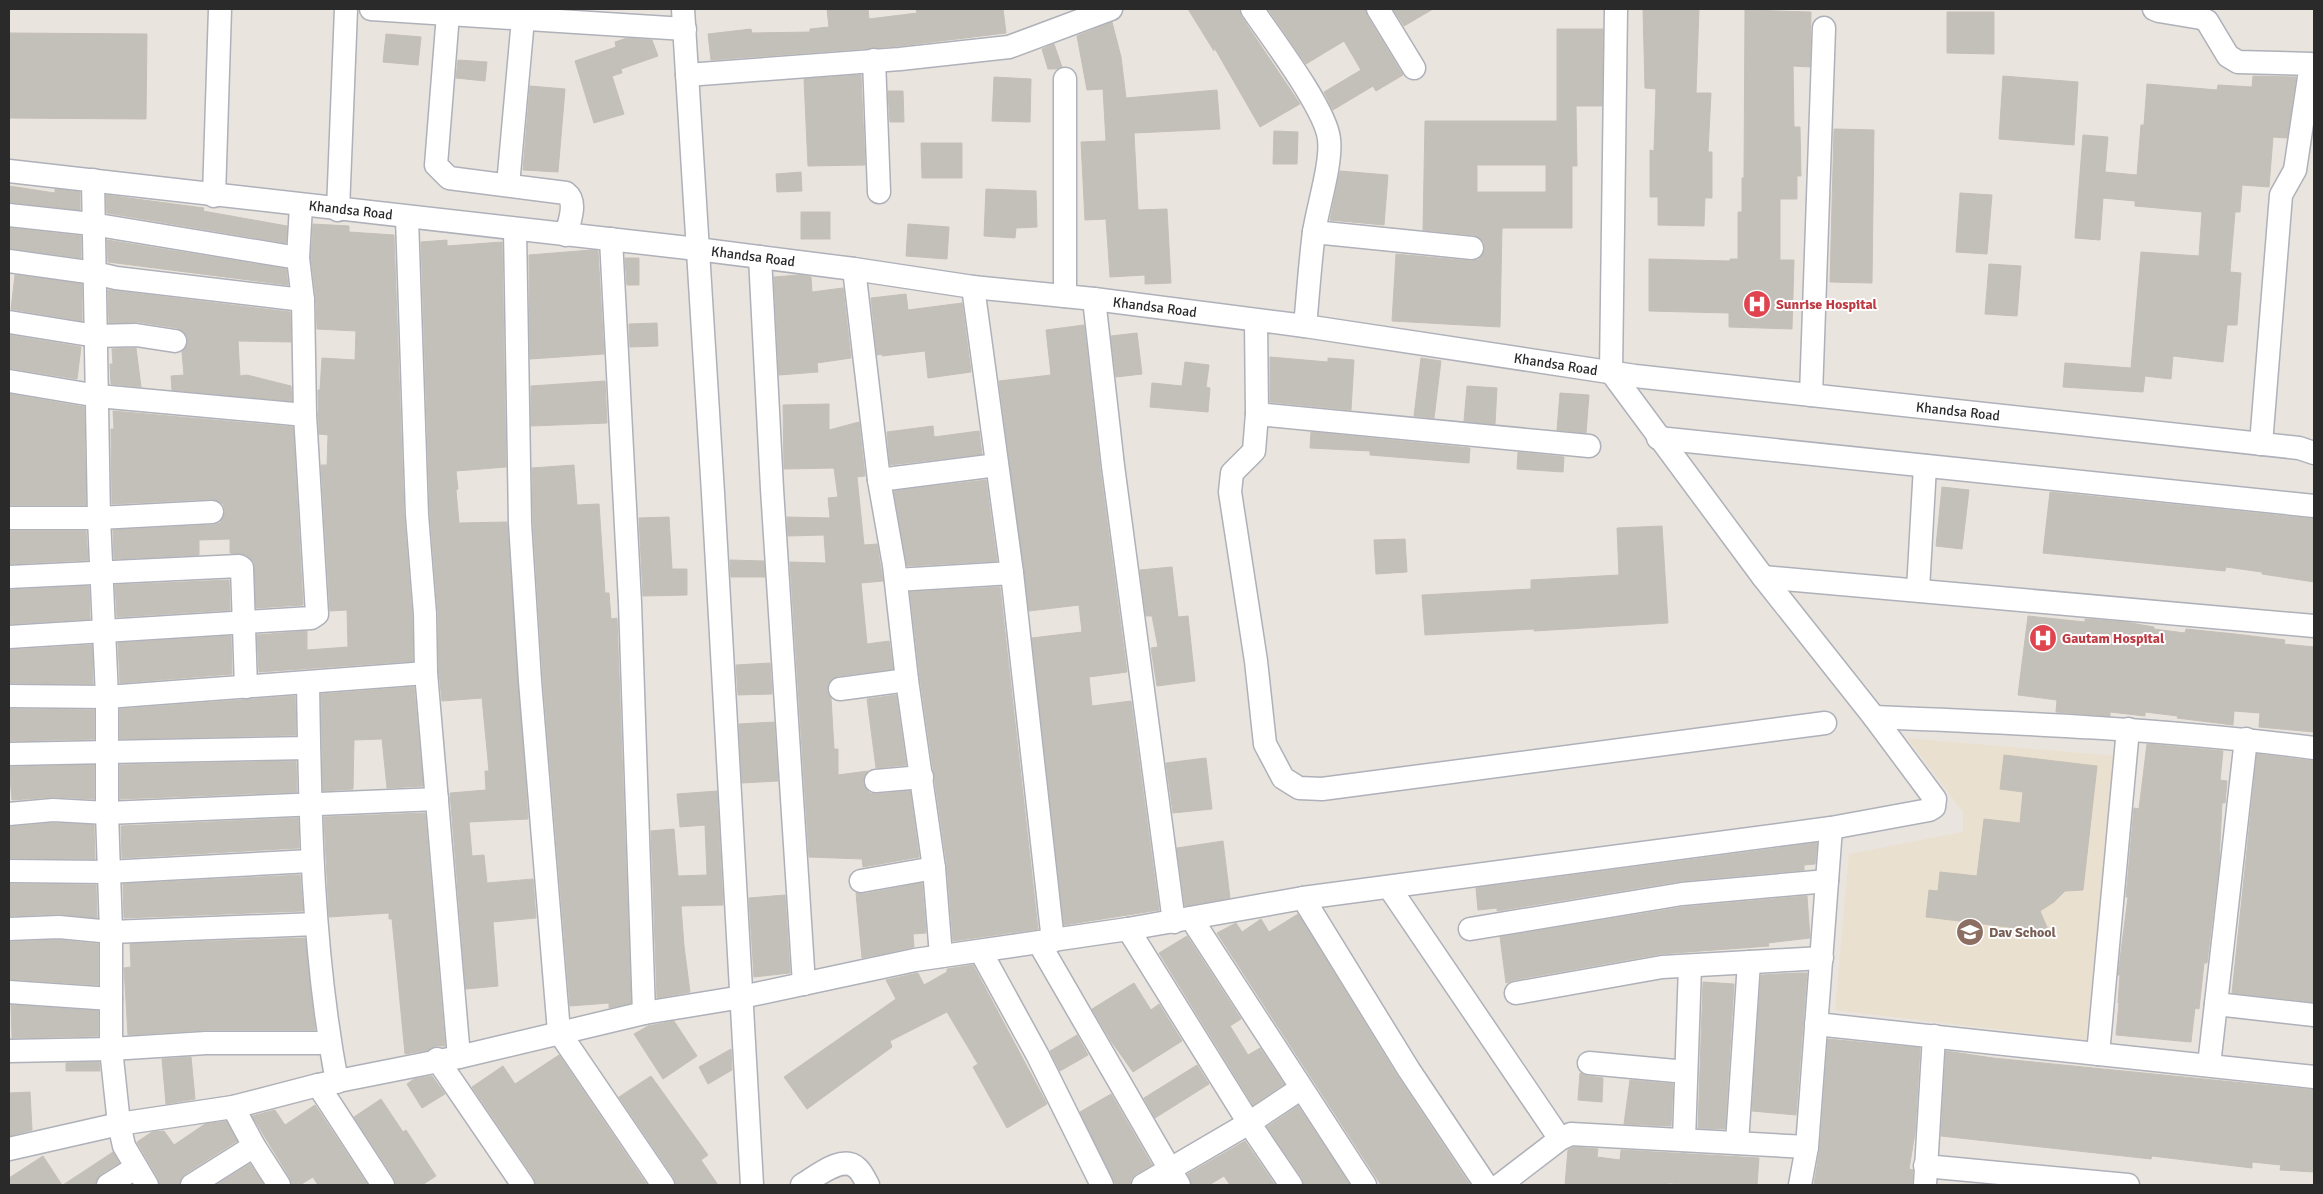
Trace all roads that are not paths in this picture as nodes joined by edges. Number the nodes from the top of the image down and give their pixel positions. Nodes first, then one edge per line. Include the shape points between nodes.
1 (220, 9) edge
2 (346, 9) edge
3 (371, 9) edge
4 (1111, 9) edge
5 (1252, 9) edge
6 (1378, 9) edge
7 (1616, 9) edge
8 (2154, 9) edge
9 (448, 14) junction
10 (523, 18) junction
11 (684, 19) edge
12 (1824, 28) dead end
13 (874, 60) junction
14 (2313, 64) edge
15 (1414, 68) dead end
16 (687, 74) junction
17 (1065, 80) dead end
18 (9, 171) edge
19 (93, 180) junction
20 (508, 185) junction
21 (879, 192) dead end
22 (214, 196) junction
23 (301, 206) junction
24 (338, 210) junction
25 (9, 215) edge
26 (406, 218) junction
27 (92, 224) junction
28 (515, 230) junction
29 (1314, 232) junction
30 (566, 235) junction
31 (611, 239) junction
32 (1472, 248) dead end
33 (698, 249) junction
34 (760, 257) junction
35 (298, 258) junction
36 (9, 261) edge
37 (854, 269) junction
38 (95, 273) junction
39 (973, 287) junction
40 (1064, 296) junction
41 (1094, 298) junction
42 (303, 300) junction
43 (1256, 321) junction
44 (9, 322) edge
45 (1305, 326) junction
46 (96, 336) junction
47 (175, 341) dead end
48 (1610, 372) junction
49 (9, 381) edge
50 (1811, 395) junction
51 (98, 396) junction
52 (1257, 414) junction
53 (306, 415) junction
54 (1658, 438) junction
55 (2261, 444) junction
56 (1589, 446) dead end
57 (2309, 449) edge
58 (997, 465) junction
59 (1925, 466) junction
60 (879, 480) junction
61 (2314, 506) edge
62 (212, 512) dead end
63 (9, 518) edge
64 (99, 518) junction
65 (101, 573) junction
66 (1012, 573) junction
67 (9, 576) edge
68 (1763, 577) junction
69 (896, 580) junction
70 (1918, 590) junction
71 (245, 622) junction
72 (2314, 626) edge
73 (103, 631) junction
74 (9, 637) edge
75 (426, 674) junction
76 (907, 680) junction
77 (308, 683) junction
78 (246, 687) junction
79 (840, 689) dead end
80 (9, 696) edge
81 (107, 697) junction
82 (1874, 717) junction
83 (1825, 723) dead end
84 (2128, 729) junction
85 (2246, 739) junction
86 (309, 748) junction
87 (2314, 748) edge
88 (107, 752) junction
89 (9, 754) edge
90 (922, 777) junction
91 (876, 781) dead end
92 (437, 800) junction
93 (310, 805) junction
94 (106, 813) junction
95 (9, 814) edge
96 (1831, 828) junction
97 (311, 861) junction
98 (934, 868) junction
99 (9, 871) edge
100 (108, 872) junction
101 (861, 881) dead end
102 (1827, 881) junction
103 (1389, 887) junction
104 (1303, 898) junction
105 (1182, 920) junction
106 (316, 924) junction
107 (9, 929) edge
108 (1128, 929) junction
109 (1470, 929) dead end
110 (111, 932) junction
111 (1046, 942) junction
112 (981, 952) junction
113 (941, 956) junction
114 (1822, 958) junction
115 (1749, 962) junction
116 (1690, 966) junction
117 (804, 984) junction
118 (9, 992) edge
119 (1516, 994) dead end
120 (742, 997) junction
121 (111, 999) junction
122 (2216, 1004) junction
123 (644, 1013) junction
124 (2314, 1015) edge
125 (1816, 1024) junction
126 (559, 1032) junction
127 (1934, 1036) junction
128 (329, 1042) junction
129 (111, 1049) junction
130 (9, 1051) edge
131 (2098, 1054) junction
132 (448, 1058) junction
133 (1590, 1063) dead end
134 (2209, 1065) junction
135 (1686, 1072) junction
136 (2314, 1076) edge
137 (327, 1084) junction
138 (1300, 1088) junction
139 (233, 1107) junction
140 (1249, 1123) junction
141 (119, 1124) junction
142 (1560, 1139) junction
143 (1684, 1140) junction
144 (1737, 1143) junction
145 (254, 1146) junction
146 (1807, 1147) junction
147 (9, 1149) edge
148 (141, 1176) edge
149 (1925, 1176) edge
150 (1174, 1177) edge
151 (108, 1185) edge
152 (192, 1185) edge
153 (278, 1185) edge
154 (383, 1185) edge
155 (523, 1185) edge
156 (663, 1185) edge
157 (752, 1185) edge
158 (802, 1185) edge
159 (868, 1185) edge
160 (1102, 1185) edge
161 (1143, 1185) edge
162 (1291, 1185) edge
163 (1364, 1185) edge
164 (1486, 1185) edge
165 (1500, 1185) edge
166 (1800, 1185) edge
167 (2128, 1185) edge

1 - 22 street
2 - 24 street
3 - 9 street
4 - 13 street via 1009,47
5 - 29 street via 1315,104 1329,138
6 - 15 street
7 - 48 street
8 - 14 street via 2207,21 2228,56 2238,62
9 - 10 street
9 - 20 street via 436,165 449,178
10 - 11 street
10 - 20 street
11 - 16 street
12 - 50 street
13 - 16 street
13 - 21 street
14 - 55 street via 2295,170 2281,195
16 - 33 street
17 - 40 street
18 - 19 street, Khandsa Road
19 - 22 street, Khandsa Road
19 - 27 street
20 - 30 street via 570,196 573,202
22 - 23 street, Khandsa Road
23 - 24 street, Khandsa Road
23 - 35 street
24 - 26 street, Khandsa Road
25 - 27 street
26 - 28 street, Khandsa Road
26 - 75 street
27 - 35 street
27 - 38 street
28 - 30 street, Khandsa Road
28 - 126 street via 520,524
29 - 32 street
29 - 45 street
30 - 31 street, Khandsa Road
31 - 33 street, Khandsa Road
31 - 123 street via 630,603
33 - 34 street, Khandsa Road
33 - 120 street
34 - 37 street, Khandsa Road
34 - 117 street
35 - 42 street
36 - 38 street
37 - 39 street, Khandsa Road
37 - 60 street
38 - 42 street
38 - 46 street
39 - 40 street, Khandsa Road
39 - 58 street
40 - 41 street, Khandsa Road
41 - 43 street, Khandsa Road
41 - 105 street via 1113,466
42 - 53 street
43 - 45 street, Khandsa Road
43 - 52 street
44 - 46 street
45 - 48 street, Khandsa Road
46 - 47 street via 136,335
46 - 51 street
48 - 50 street, Khandsa Road
48 - 54 street
49 - 51 street
50 - 55 street, Khandsa Road
51 - 53 street
51 - 64 street
52 - 56 street
52 - 83 street via 1254,451 1232,473 1232,509 1256,661 1265,744 1283,778 1299,788 1322,789 1452,773
53 - 71 street via 317,614 311,618
54 - 59 street
54 - 68 street
55 - 57 street, Khandsa Road
58 - 60 street
58 - 66 street
59 - 61 street
59 - 70 street
60 - 69 street
62 - 64 street
63 - 64 street
64 - 65 street
65 - 67 street
65 - 71 street via 236,565 242,568
65 - 73 street
66 - 69 street
66 - 111 street
68 - 70 street
68 - 82 street
69 - 76 street
70 - 72 street
71 - 73 street
71 - 78 street
73 - 74 street
73 - 81 street
75 - 77 street
75 - 92 street
76 - 79 street
76 - 90 street
77 - 78 street
77 - 86 street
78 - 81 street
80 - 81 street
81 - 88 street
82 - 84 street
82 - 96 street via 1936,804 1929,810
84 - 85 street
84 - 131 street
85 - 87 street
85 - 122 street
86 - 88 street
86 - 93 street
88 - 89 street
88 - 94 street
90 - 91 street
90 - 98 street
92 - 93 street
92 - 132 street
93 - 94 street
93 - 97 street
94 - 95 street via 53,810
94 - 100 street
96 - 102 street
96 - 103 street
97 - 100 street
97 - 106 street
98 - 101 street
98 - 113 street
99 - 100 street
100 - 110 street
102 - 109 street via 1682,894
102 - 114 street
103 - 104 street
103 - 142 street
104 - 105 street
104 - 164 street via 1409,1070
105 - 108 street
105 - 138 street
106 - 110 street
106 - 128 street
107 - 110 street via 59,927
108 - 111 street
108 - 140 street
110 - 121 street
111 - 112 street
111 - 150 street
112 - 113 street
112 - 160 street via 1038,1056
113 - 117 street
114 - 115 street
114 - 125 street
115 - 116 street
115 - 144 street
116 - 119 street via 1662,967
116 - 135 street
117 - 120 street
118 - 121 street
120 - 123 street
120 - 157 street
121 - 129 street
122 - 124 street
122 - 134 street
123 - 126 street
125 - 127 street
125 - 146 street
126 - 132 street
126 - 156 street
127 - 131 street
127 - 149 street
128 - 129 street via 206,1043
128 - 137 street
129 - 130 street
129 - 141 street
131 - 134 street
132 - 137 street
132 - 155 street
133 - 135 street
134 - 136 street
135 - 143 street
137 - 139 street
137 - 154 street
138 - 140 street
138 - 163 street
139 - 141 street
139 - 145 street
140 - 150 street
140 - 162 street
141 - 147 street
141 - 148 street via 124,1146
142 - 143 street via 1571,1134
142 - 165 street
143 - 144 street
144 - 146 street
145 - 152 street
145 - 153 street
146 - 166 street
148 - 151 street
149 - 167 street
150 - 161 street
158 - 159 street via 838,1164 847,1163 857,1168

